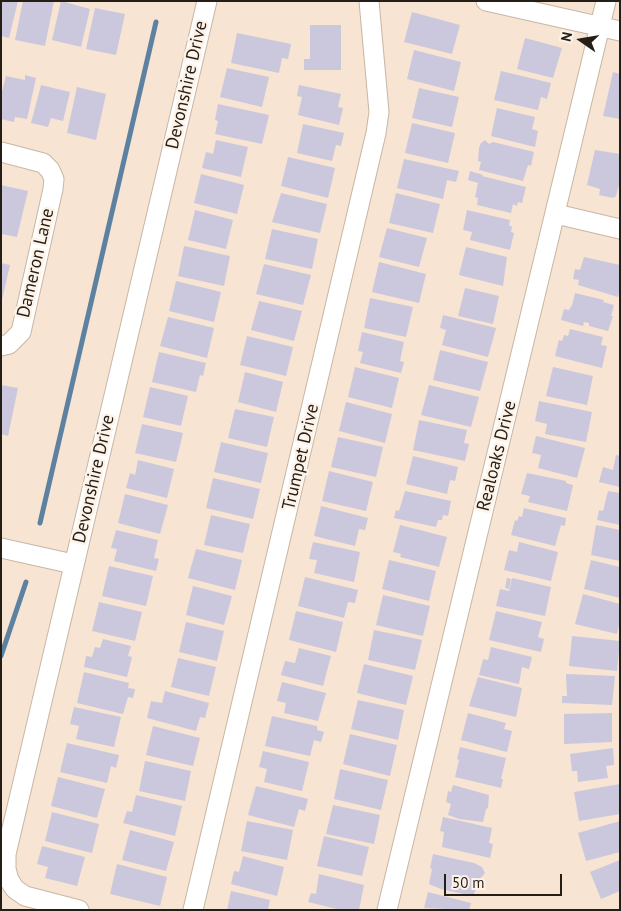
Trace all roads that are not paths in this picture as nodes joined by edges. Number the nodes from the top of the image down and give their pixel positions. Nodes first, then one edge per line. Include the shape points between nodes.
1 (207, 1) edge
2 (369, 1) edge
3 (486, 1) edge
4 (606, 1) edge
5 (600, 26) junction
6 (620, 31) edge
7 (1, 152) edge
8 (556, 214) junction
9 (620, 229) edge
10 (1, 346) edge
11 (1, 548) edge
12 (73, 564) junction
13 (79, 910) edge
14 (194, 910) edge
15 (387, 910) edge

1 - 12 street, Devonshire Drive
2 - 14 street, Trumpet Drive via 379,112 376,133
3 - 5 street
4 - 5 street, Realoaks Drive
5 - 6 street
5 - 8 street, Realoaks Drive
7 - 10 street, Dameron Lane via 43,163 54,179 21,332 9,344
8 - 9 street
8 - 15 street, Realoaks Drive
11 - 12 street
12 - 13 street, Devonshire Drive via 6,854 6,869 15,889 25,896

